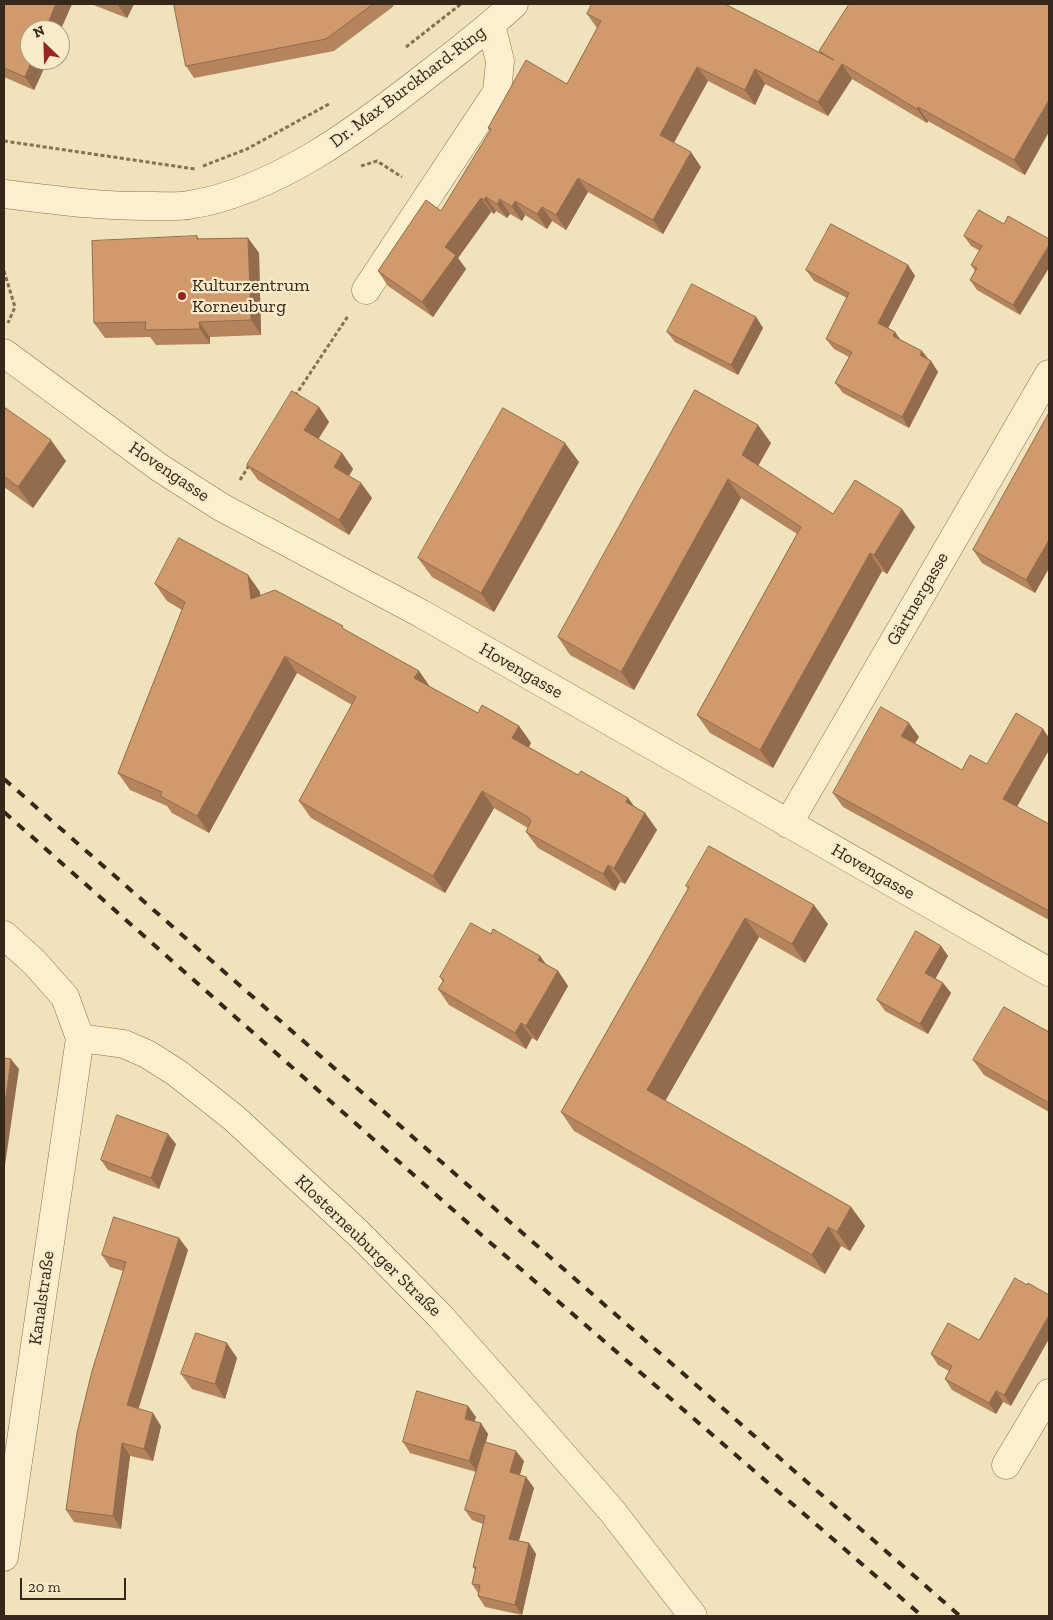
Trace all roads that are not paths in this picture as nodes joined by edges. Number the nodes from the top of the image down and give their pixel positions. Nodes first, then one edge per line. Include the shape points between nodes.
1 (514, 4) edge
2 (491, 25) junction
3 (4, 194) edge
4 (366, 290) road end
5 (4, 353) edge
6 (1049, 374) edge
7 (788, 824) junction
8 (4, 935) edge
9 (1049, 972) edge
10 (80, 1038) junction
11 (1049, 1394) edge
12 (1006, 1465) dead end
13 (4, 1557) edge
14 (693, 1616) edge

1 - 2 street
2 - 3 street, Dr. Max Burckhard-Ring via 391,104 331,146 225,197 188,205 112,207
2 - 4 street, Dr. Max Burckhard-Ring via 500,61 497,92
5 - 7 street, Hovengasse via 160,468 221,507 422,614
6 - 7 street, Gärtnergasse
7 - 9 street, Hovengasse
8 - 10 street via 65,997
10 - 13 street, Kanalstraße
10 - 14 street, Klosterneuburger Straße via 124,1044 177,1073 234,1118 360,1235 440,1316 612,1511
11 - 12 street

